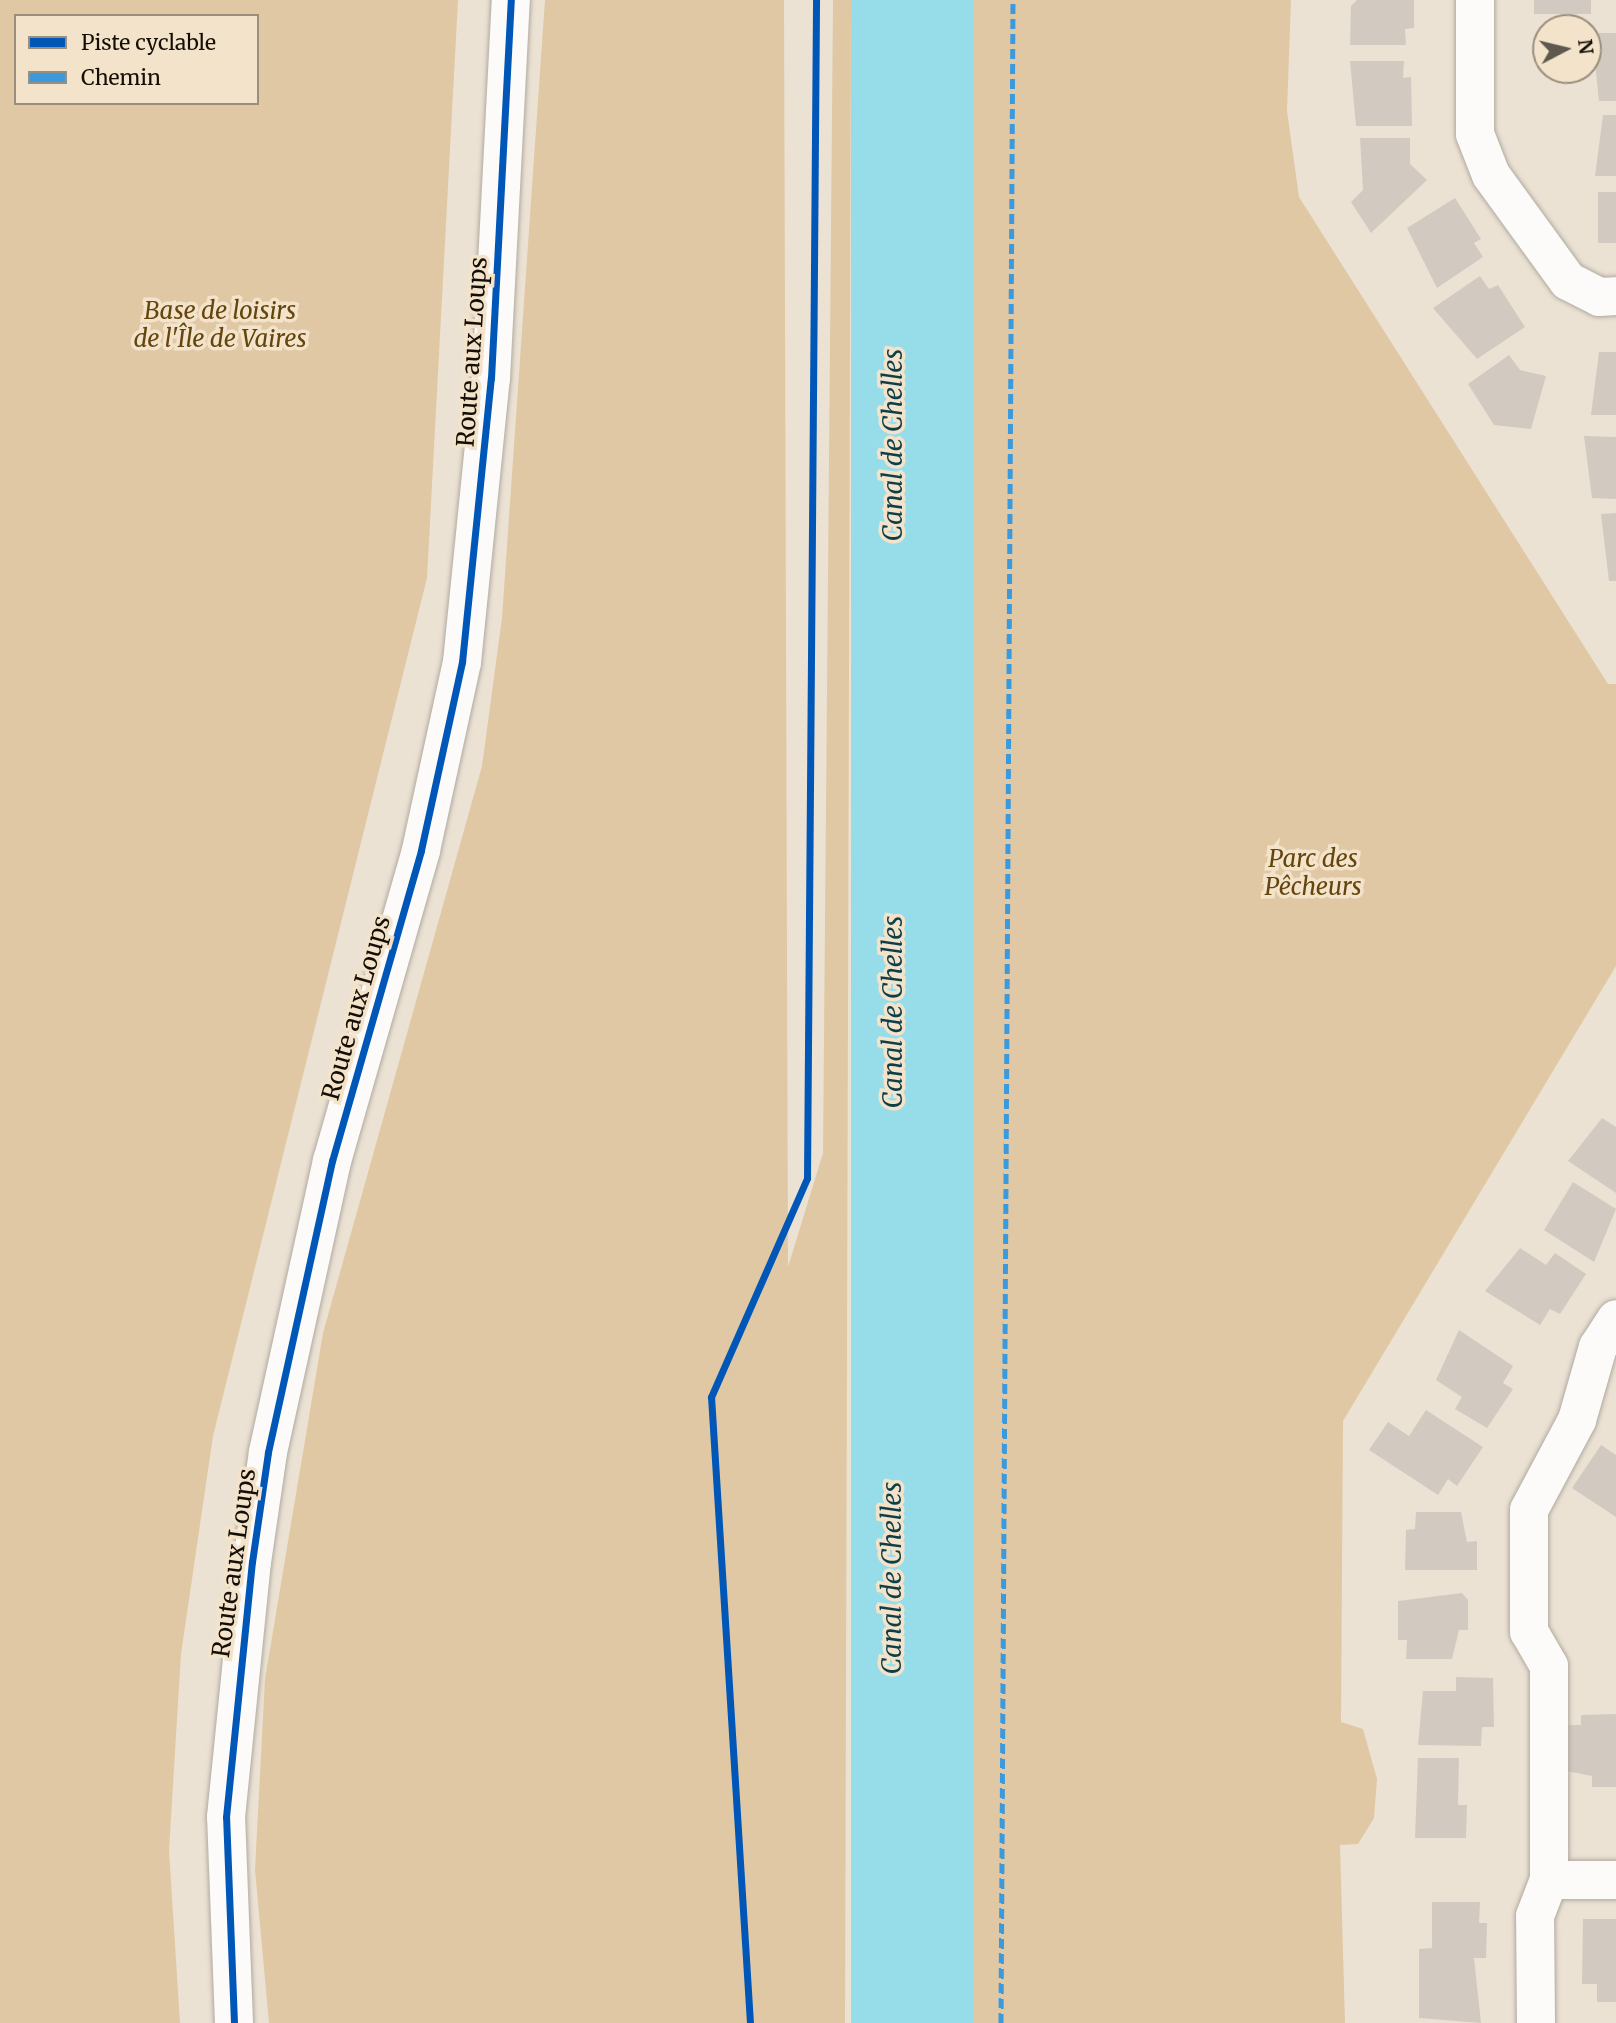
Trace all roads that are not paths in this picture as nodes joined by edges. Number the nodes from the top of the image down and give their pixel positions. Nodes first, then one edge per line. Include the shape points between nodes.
1 (511, 0) edge
2 (1475, 0) edge
3 (1616, 296) edge
4 (1616, 1319) edge
5 (1602, 1387) edge
6 (1549, 1880) junction
7 (1616, 1880) edge
8 (234, 2023) edge
9 (1536, 2023) edge

1 - 8 street, Route aux Loups via 491,378 462,662 424,838 332,1161 268,1452 252,1562 226,1817
2 - 3 street via 1475,134 1491,175 1567,281 1599,297
4 - 5 street
5 - 6 street via 1577,1420 1529,1510 1529,1632 1549,1666
6 - 7 street
6 - 9 street via 1535,1916

